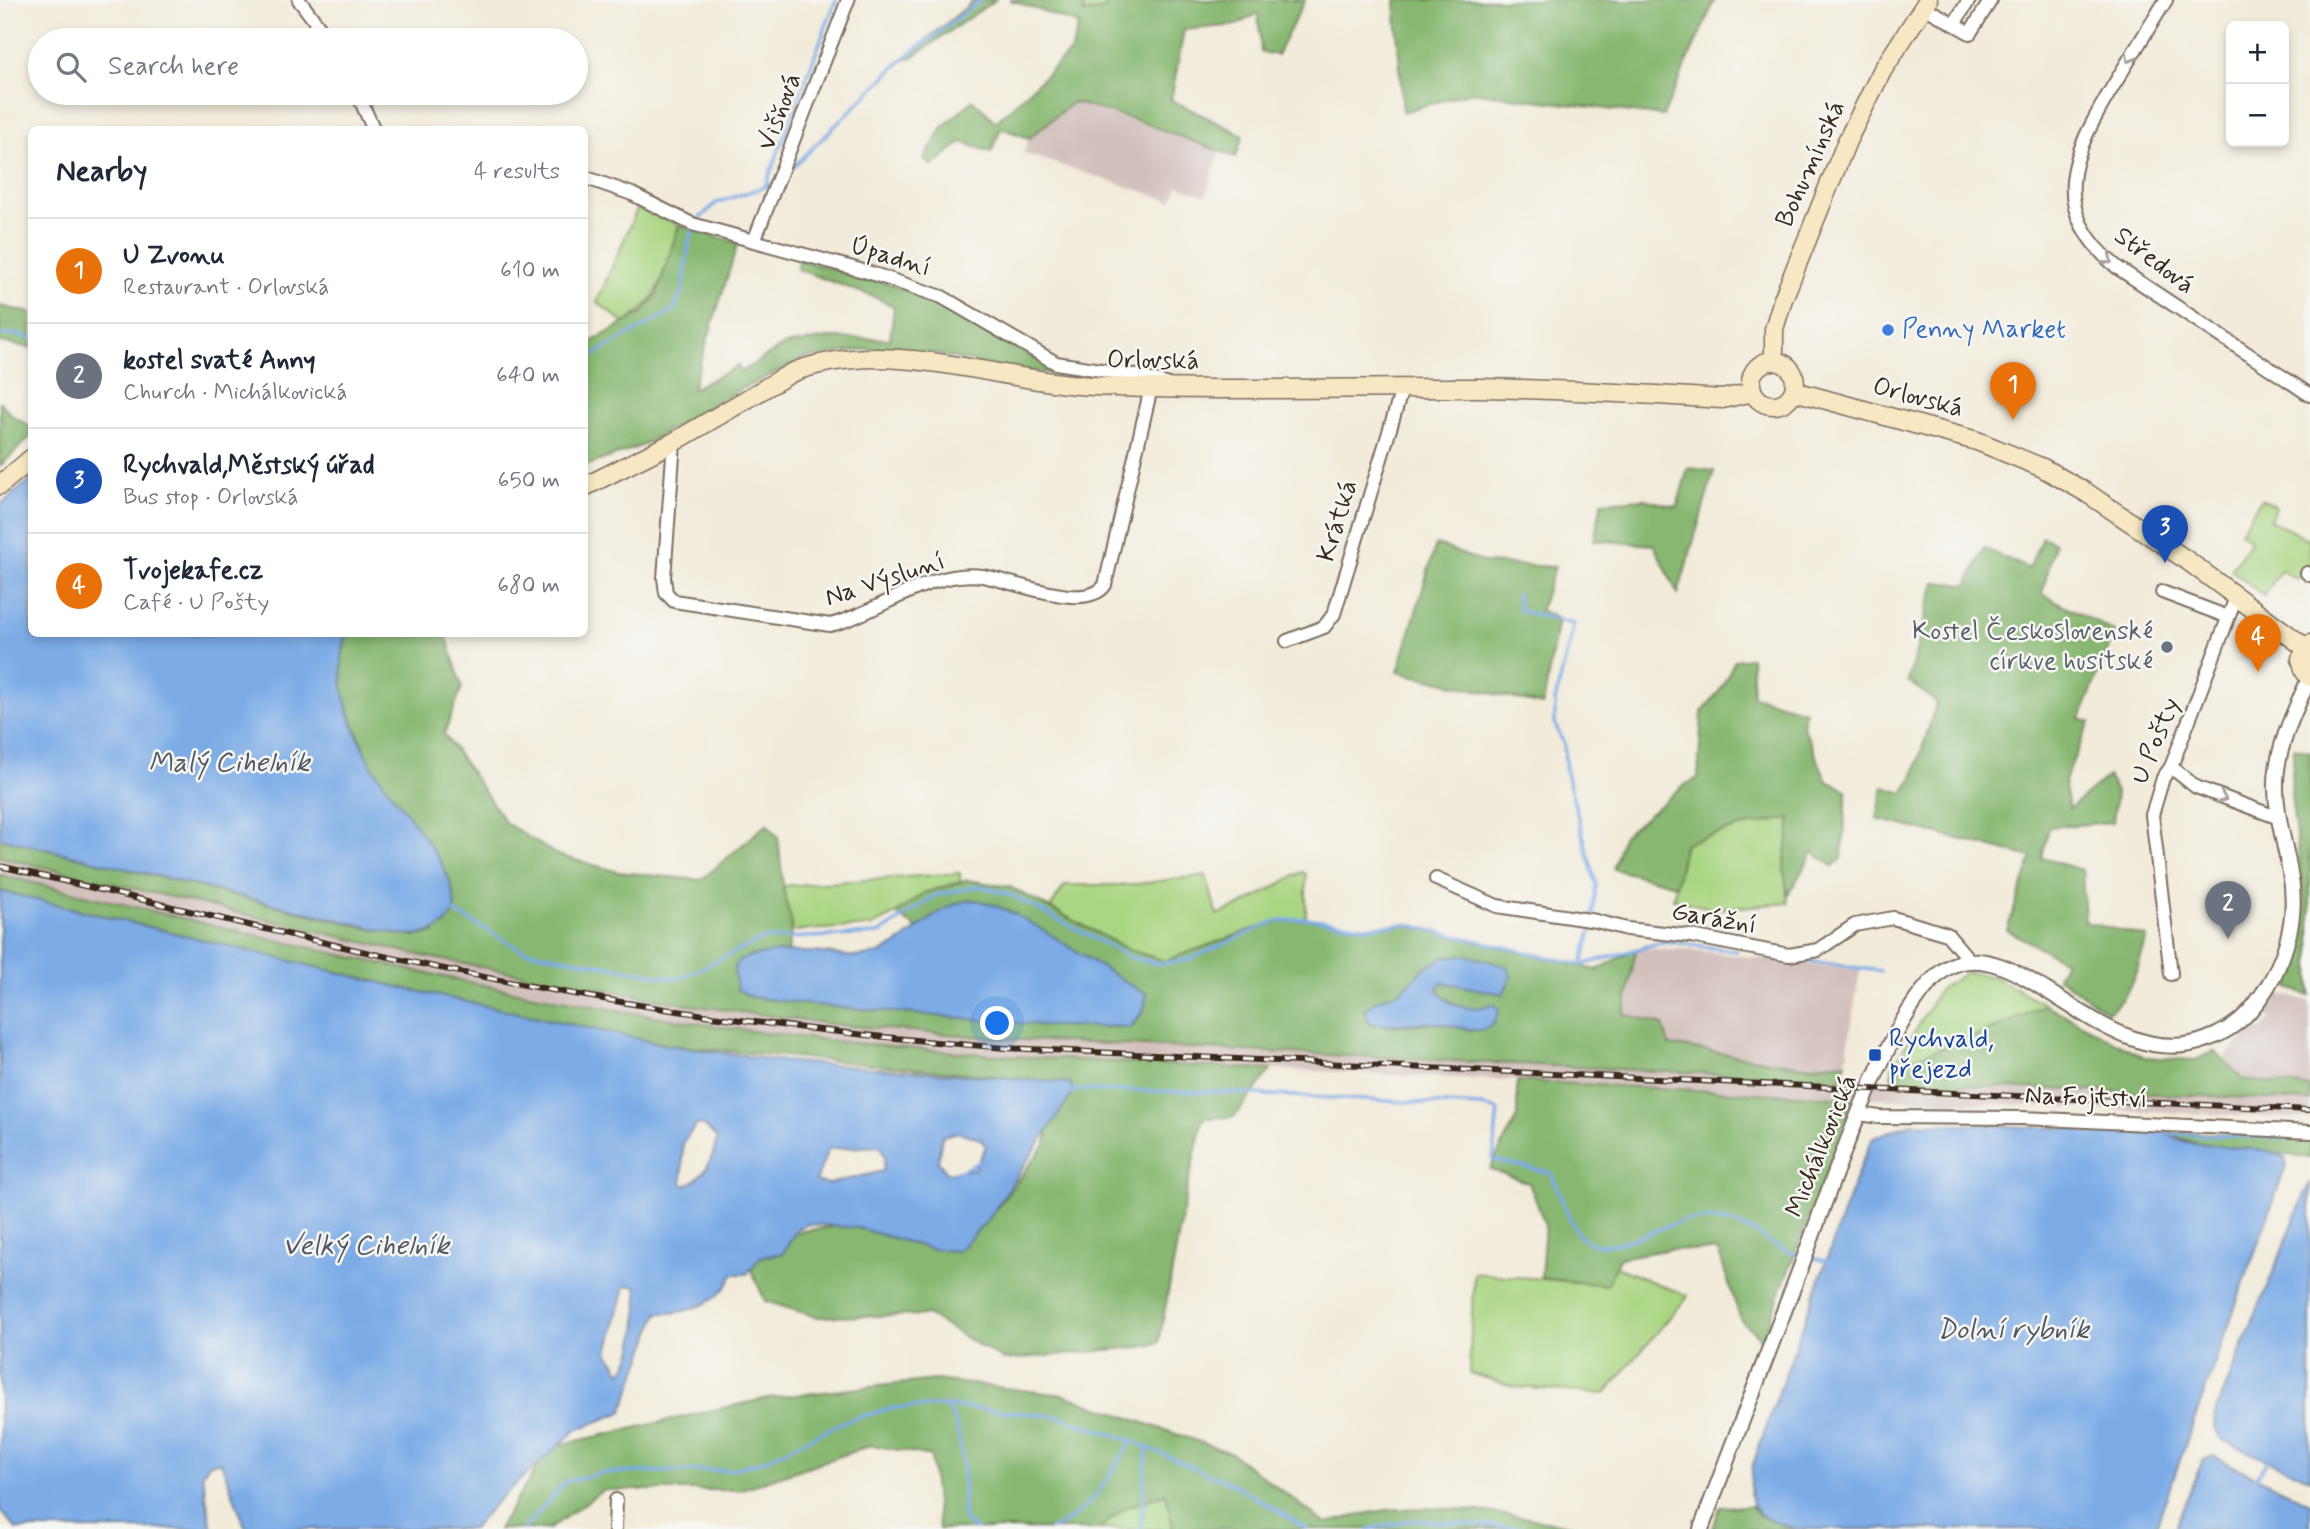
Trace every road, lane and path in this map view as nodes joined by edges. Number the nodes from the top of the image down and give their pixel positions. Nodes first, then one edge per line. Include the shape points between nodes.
1 (299, 0) edge
2 (848, 0) edge
3 (1969, 0) edge
4 (1991, 0) edge
5 (2166, 0) edge
6 (1926, 3) edge
7 (1954, 24) junction
8 (320, 28) edge
9 (362, 105) edge
10 (372, 126) edge
11 (588, 178) edge
12 (754, 241) junction
13 (1774, 361) junction
14 (1151, 388) junction
15 (1176, 388) junction
16 (1402, 388) junction
17 (1754, 391) junction
18 (1794, 391) junction
19 (2310, 395) edge
20 (674, 442) junction
21 (28, 461) edge
22 (0, 485) edge
23 (588, 485) edge
24 (2162, 592) dead end
25 (2237, 595) junction
26 (2228, 617) junction
27 (1287, 641) dead end
28 (2308, 646) edge
29 (2310, 677) edge
30 (2171, 767) junction
31 (2279, 818) junction
32 (1436, 879) dead end
33 (1969, 960) junction
34 (2171, 974) dead end
35 (1859, 1114) junction
36 (2310, 1132) edge
37 (616, 1500) dead end
38 (615, 1529) edge
39 (1701, 1529) edge

1 - 8 street
2 - 12 street, Višňová
3 - 7 street
4 - 7 street via 1970,33
5 -> 19 street, Středová via 2085,134 2074,164 2077,216 2098,252 2118,268
6 - 7 street
6 - 13 main road, Bohumínská via 1882,71 1816,214 1774,329
9 - 10 street
11 - 12 street, Úpadní via 698,226
12 - 15 street, Úpadní via 942,297 1056,363 1133,375
13 - 17 main road via 1755,370
13 - 18 main road via 1792,370
14 - 15 main road, Orlovská
14 - 20 main road, Orlovská via 1045,382 933,364 855,359 790,373
14 - 20 street, Na Výsluní via 1105,585 1092,596 1070,597 980,576 911,590 851,620 830,625 674,601 666,593 664,578
15 - 16 main road, Orlovská
16 - 17 main road, Orlovská via 1722,399
16 - 27 street, Krátká via 1334,614 1324,627
17 - 18 main road via 1757,398 1770,404 1784,401
18 - 25 main road, Orlovská via 1977,440 2043,468
20 - 23 main road, Orlovská
21 - 22 main road
24 - 26 street
25 - 26 street, U Pošty
25 - 28 main road, Orlovská
26 - 30 street, U Pošty
28 - 29 main road via 2302,666
29 - 31 street via 2281,753 2276,784
30 -> 31 street via 2196,787
30 - 34 street, U Pošty via 2152,815
31 - 33 street via 2292,888 2286,947 2258,1002 2215,1036 2171,1047 2131,1041 2017,973
32 - 33 street, Garážní via 1497,906 1789,955 1818,950 1855,925 1893,918 1947,934
33 - 35 street, Michálkovická via 1941,972 1921,995
35 - 36 street, Na Fojtství
35 - 39 street, Michálkovická
37 - 38 street

